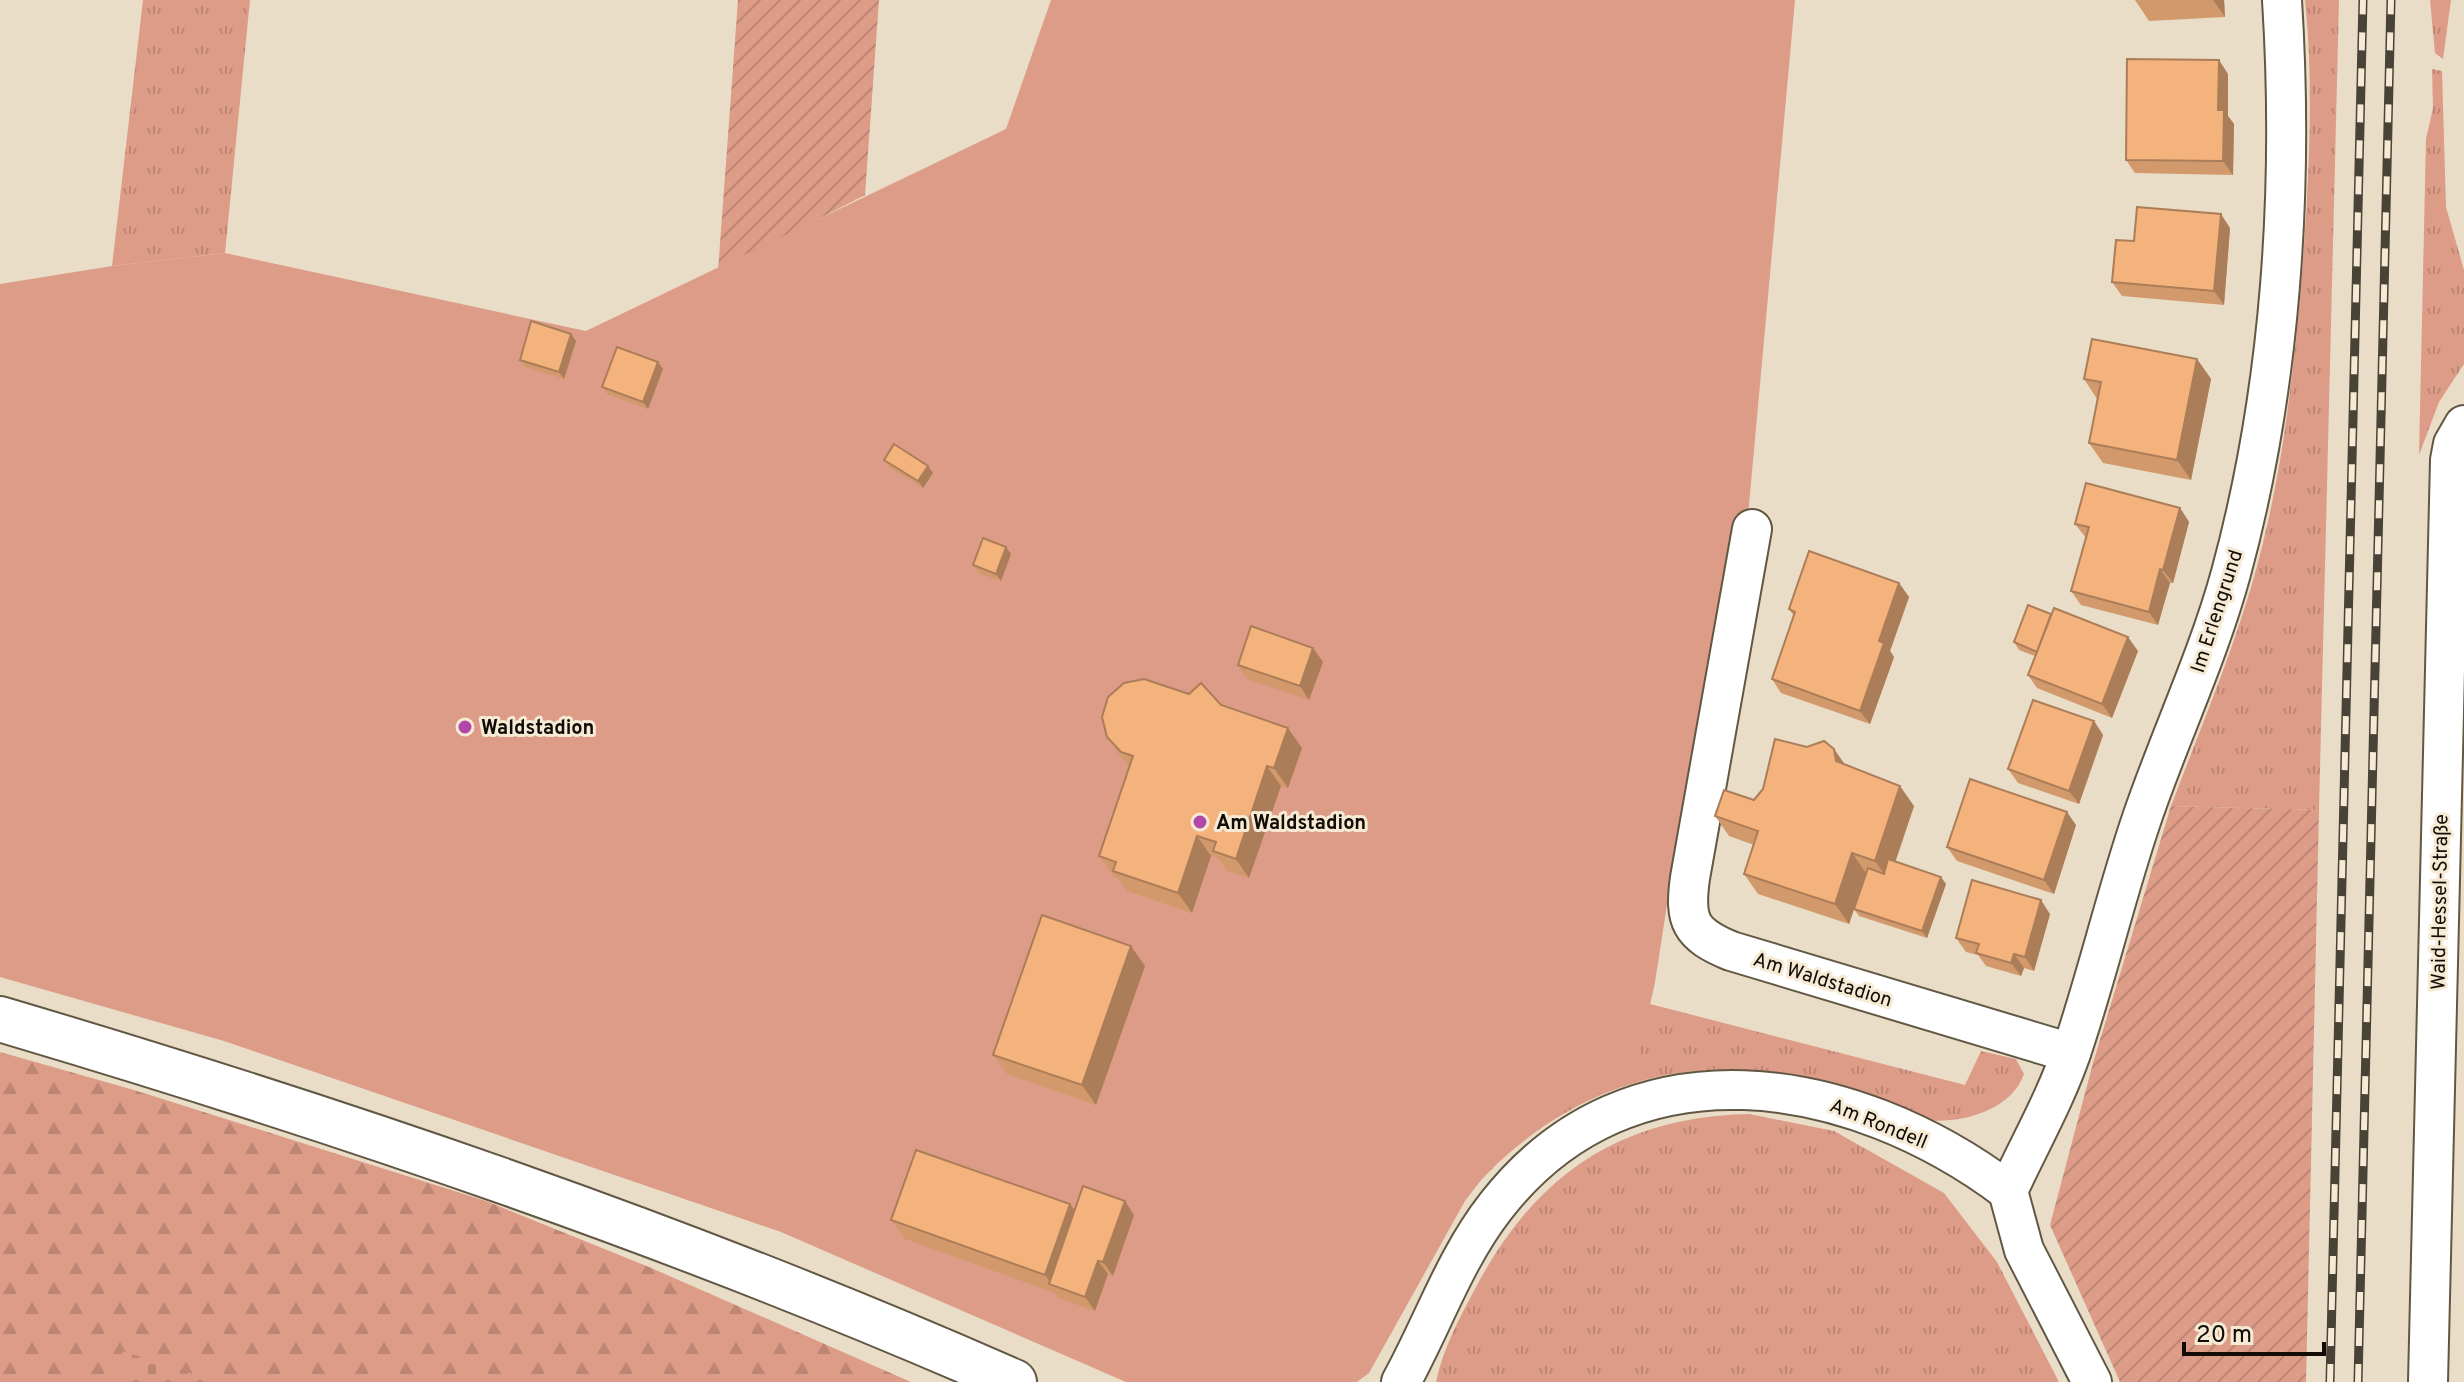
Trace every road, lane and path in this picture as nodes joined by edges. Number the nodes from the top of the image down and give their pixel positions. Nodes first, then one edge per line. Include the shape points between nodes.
1 (2282, 0) edge
2 (2464, 425) edge
3 (1752, 529) dead end
4 (0, 1019) edge
5 (2071, 1053) junction
6 (2008, 1191) junction
7 (1014, 1382) edge
8 (1401, 1382) edge
9 (2092, 1382) edge
10 (2428, 1382) edge

1 - 5 street, Im Erlengrund via 2280,260 2267,408 2248,505 2214,626 2141,818
2 - 10 street, Waid-Hessel-Straße via 2453,444 2449,471
3 - 5 street, Am Waldstadion via 1690,878 1690,922 1698,934 1731,951
4 - 7 main road via 242,1091 534,1192 736,1267
5 - 6 street, Im Erlengrund
6 - 8 street, Am Rondell via 1967,1160 1845,1106 1798,1094 1712,1090 1636,1105 1565,1141 1513,1186 1463,1258
6 - 9 street via 2024,1250

